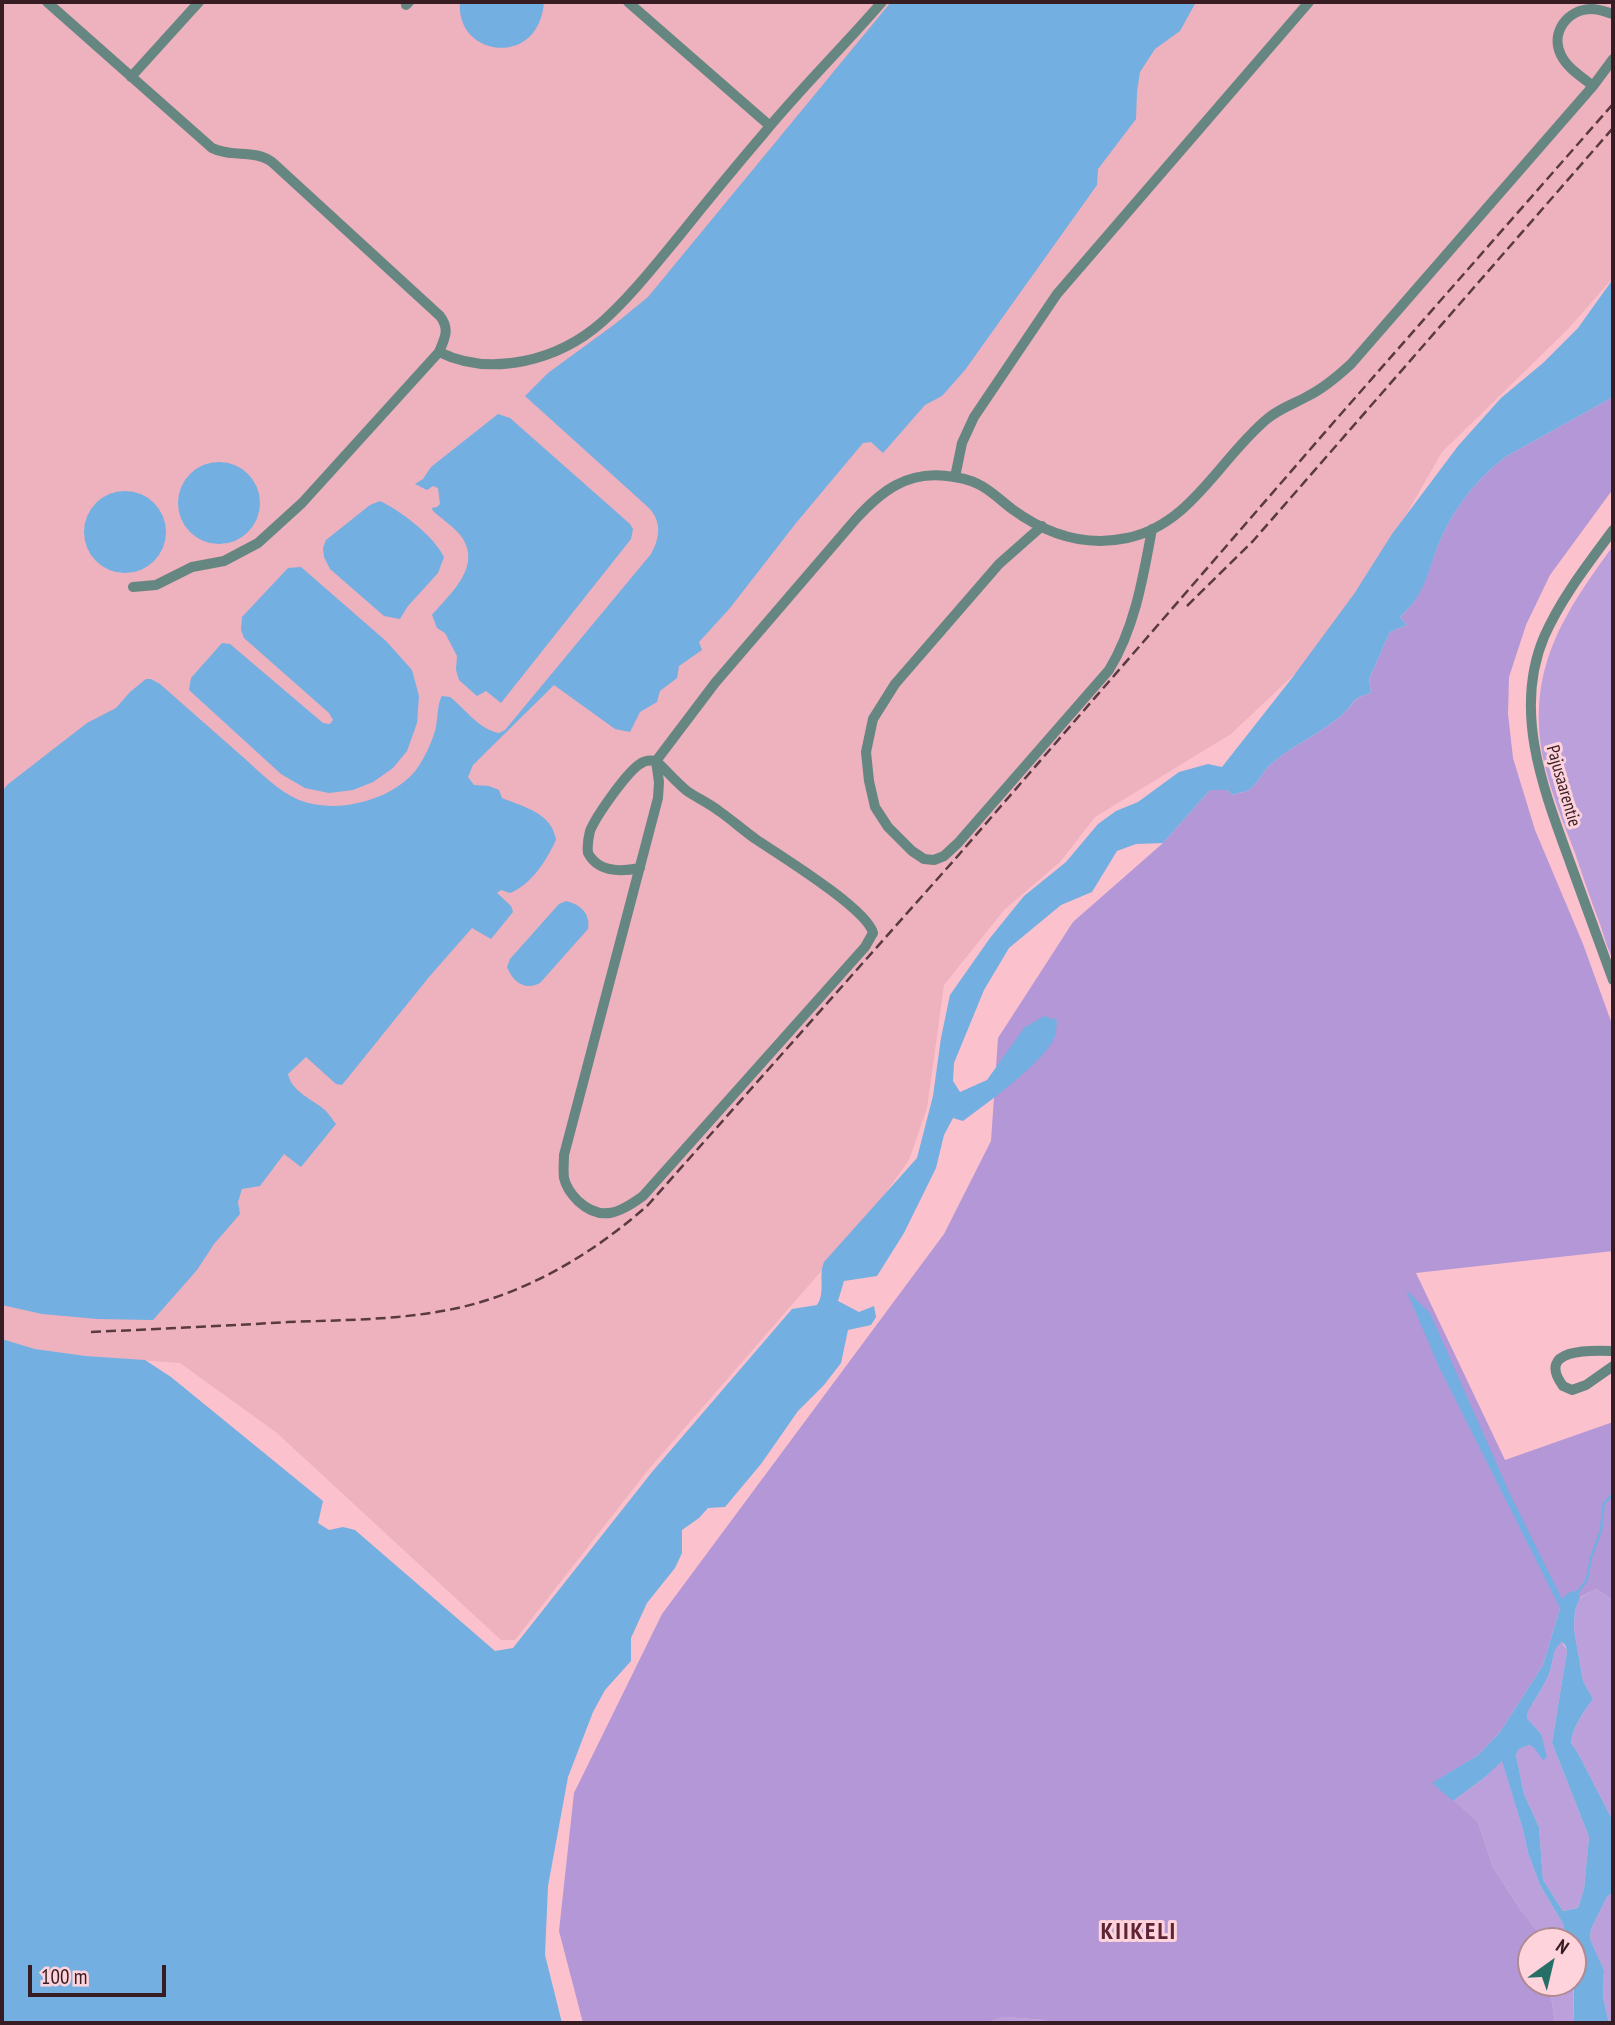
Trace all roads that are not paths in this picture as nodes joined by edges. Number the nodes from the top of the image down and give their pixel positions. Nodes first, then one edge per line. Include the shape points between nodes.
1 (47, 2) edge
2 (199, 2) edge
3 (628, 2) edge
4 (882, 2) edge
5 (1309, 2) edge
6 (1613, 14) edge
7 (1613, 59) edge
8 (131, 77) junction
9 (1593, 86) junction
10 (770, 126) junction
11 (439, 352) junction
12 (955, 477) junction
13 (1042, 526) junction
14 (1152, 529) junction
15 (1613, 530) edge
16 (134, 587) dead end
17 (656, 761) junction
18 (640, 869) junction
19 (1612, 974) edge
20 (1613, 1351) edge
21 (1613, 1366) edge

1 - 8 street
2 - 8 street
3 - 10 street
4 - 10 street
5 - 12 street via 1057,294 974,417 962,443
6 - 9 street via 1593,9 1578,12 1563,22 1558,34 1564,62
7 - 9 street
8 - 11 street via 212,148 259,155 272,162 440,316 446,333
9 - 14 street via 1351,364 1332,381 1264,421 1182,510
10 - 11 street via 635,289 593,329 559,349 514,363 474,364
11 - 16 street via 302,503 258,543 224,561 192,567 156,585
12 - 13 street via 984,487
12 - 17 street via 911,478 876,498 715,683
13 - 14 street via 1075,540 1098,542 1131,538
13 - 14 street via 999,564 895,684 873,719 866,752 875,807 888,827 923,859 944,856 958,843 1109,670 1141,592
15 - 19 street, Pajusaarentie via 1559,607 1535,666 1531,694 1539,770
17 - 18 street via 658,798
17 - 18 street via 642,762 631,771 600,813 588,839 588,853 596,863 620,871
17 - 18 street via 685,789 817,880 864,919 873,933 643,1196 611,1214 596,1212 570,1192 564,1179 564,1155
20 - 21 street via 1569,1353 1560,1359 1556,1372 1563,1386 1572,1390

